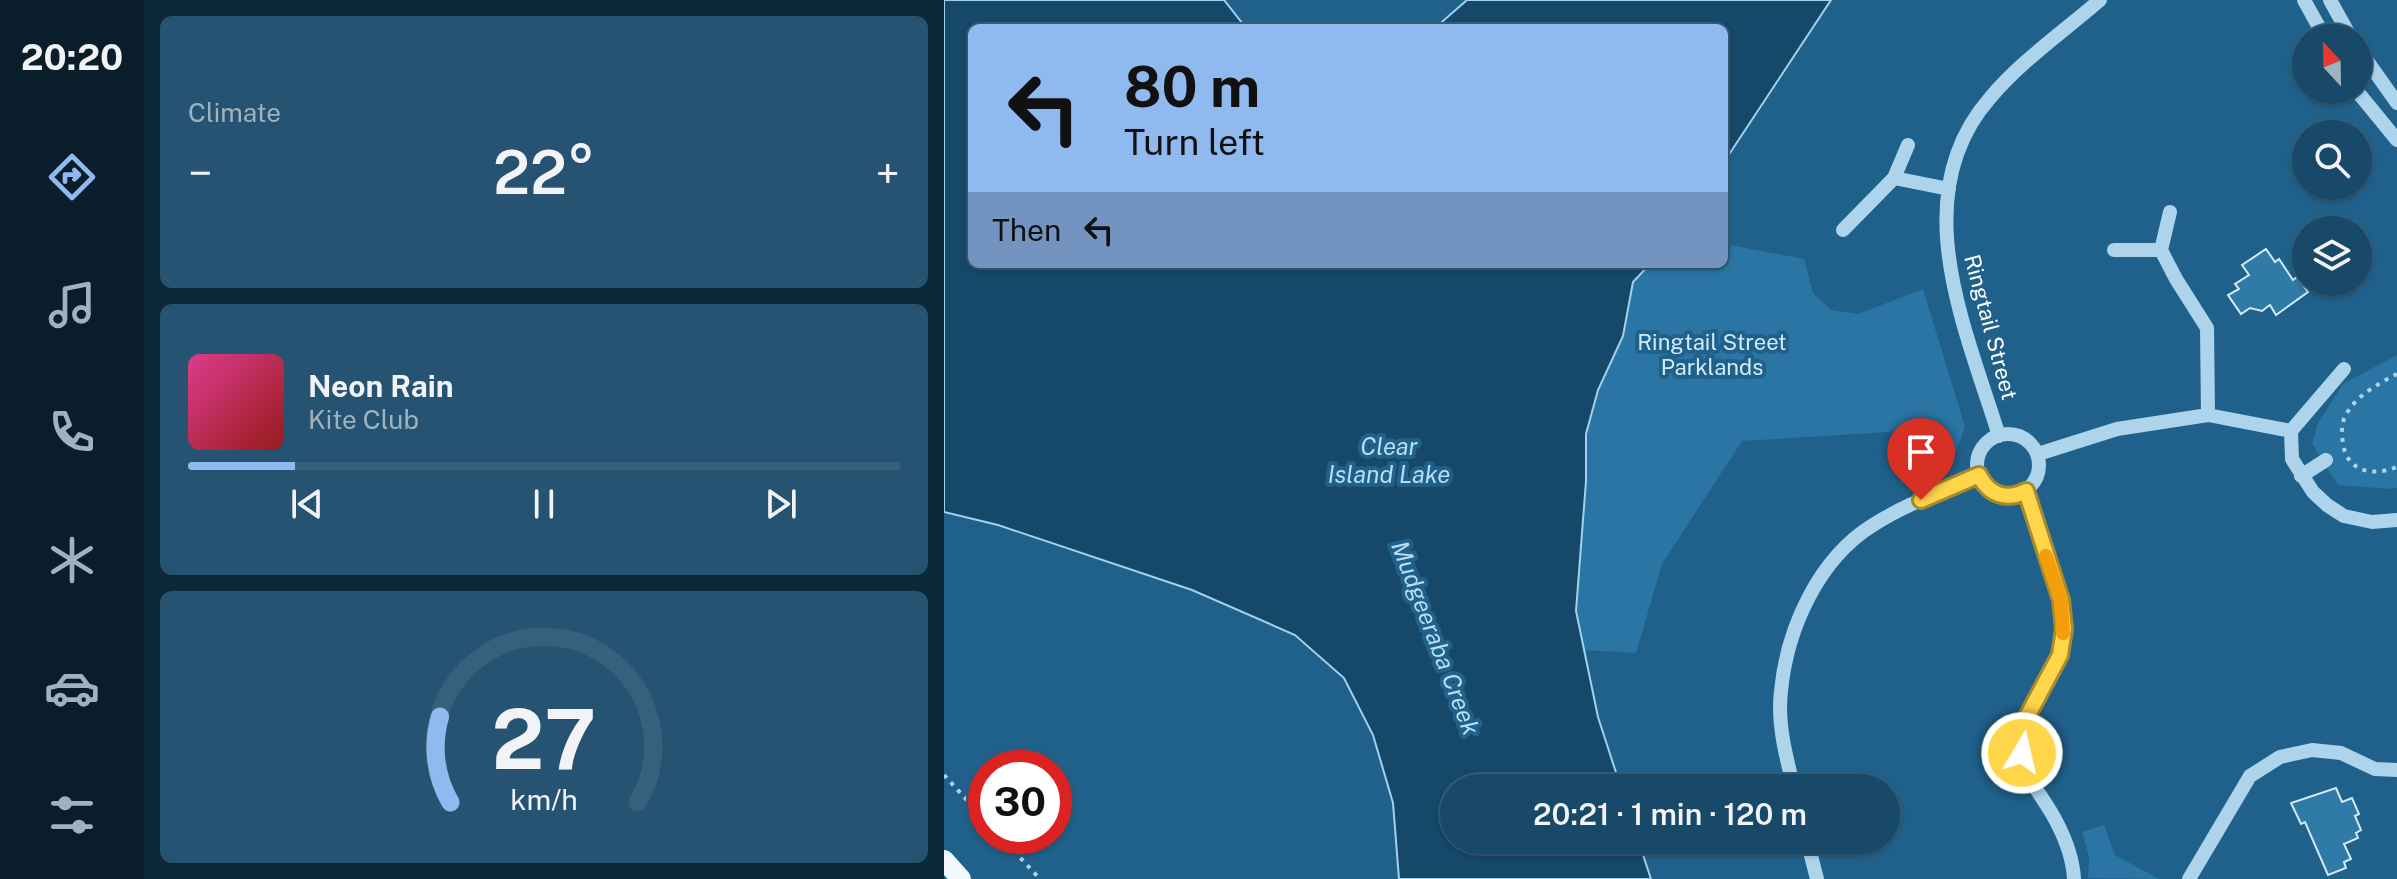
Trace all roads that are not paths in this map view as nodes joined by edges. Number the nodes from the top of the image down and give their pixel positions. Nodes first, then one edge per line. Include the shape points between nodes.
1 (2100, 0) edge
2 (2304, 0) edge
3 (2330, 0) edge
4 (2317, 24) edge
5 (2343, 24) edge
6 (2372, 68) edge
7 (2397, 103) edge
8 (2367, 104) edge
9 (2397, 140) edge
10 (1908, 145) dead end
11 (1894, 178) junction
12 (1949, 189) junction
13 (2170, 212) dead end
14 (1843, 230) dead end
15 (2114, 250) dead end
16 (2161, 250) junction
17 (2344, 369) dead end
18 (2208, 415) junction
19 (2291, 431) junction
20 (1999, 436) junction
21 (2038, 454) junction
22 (2326, 460) dead end
23 (1979, 475) junction
24 (2301, 476) junction
25 (2026, 491) junction
26 (2397, 520) edge
27 (2397, 770) edge
28 (1791, 774) edge
29 (1811, 854) edge
30 (944, 860) edge
31 (961, 879) edge
32 (1817, 879) edge
33 (2074, 879) edge
34 (2189, 879) edge

1 - 12 street, Ringtail Street via 1988,100 1972,122
2 - 4 street
3 - 5 street
6 - 7 street
8 - 9 street
10 - 11 street
11 - 12 street
11 - 14 street
12 - 20 street, Ringtail Street via 1946,242 1953,284
13 - 16 street
15 - 16 street
16 - 18 street via 2207,328
17 - 19 street
18 - 19 street
18 - 21 street via 2117,429
19 - 24 street via 2292,459
20 - 21 street via 2017,435
20 - 23 street via 1983,447
21 - 25 street via 2038,475
22 - 24 street
23 - 25 street via 1998,495
23 - 28 street via 1870,526 1822,576 1795,623 1780,693
24 - 26 street via 2344,516
25 - 33 street via 2061,600 2064,629 2060,655 2022,726 2022,753 2033,788 2056,820
27 - 34 street via 2375,769 2341,753 2312,750 2280,757 2250,776
29 - 32 street
30 - 31 main road

